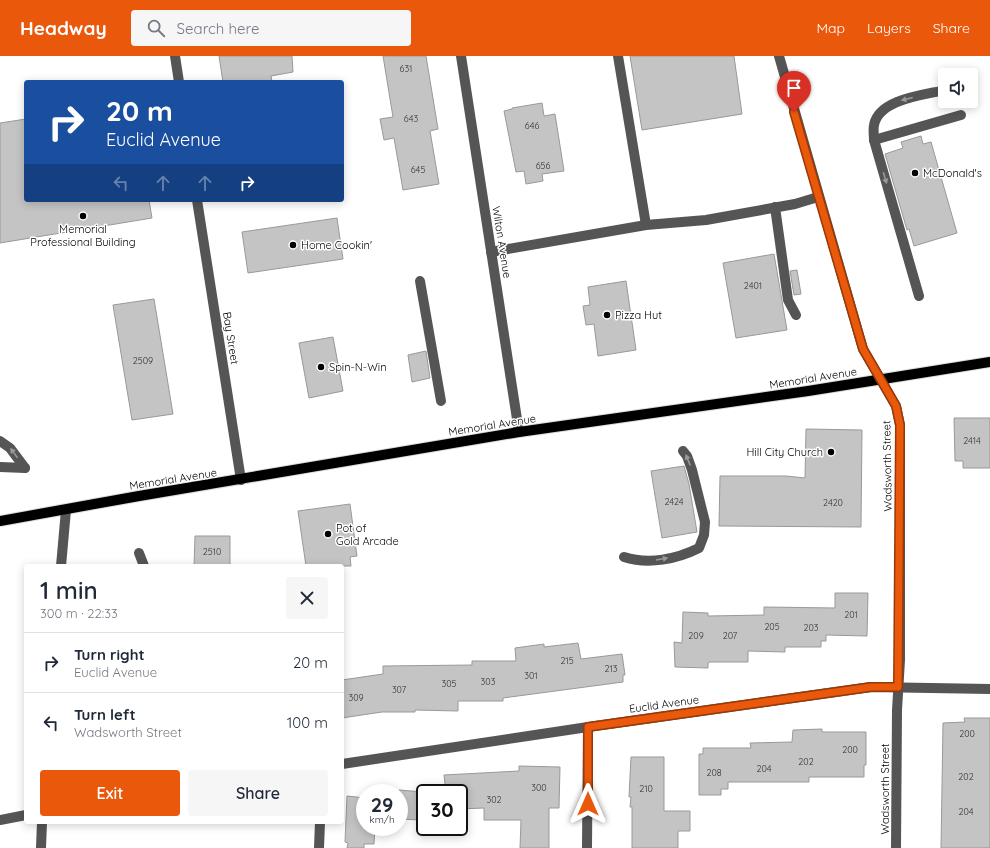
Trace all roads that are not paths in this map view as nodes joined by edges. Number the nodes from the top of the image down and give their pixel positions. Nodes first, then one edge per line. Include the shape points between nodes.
1 (175, 56) edge
2 (461, 56) edge
3 (618, 56) edge
4 (779, 56) edge
5 (179, 80) edge
6 (938, 92) edge
7 (961, 115) dead end
8 (874, 140) junction
9 (818, 197) junction
10 (198, 202) edge
11 (775, 208) junction
12 (646, 225) junction
13 (491, 252) junction
14 (420, 281) dead end
15 (919, 296) dead end
16 (796, 315) dead end
17 (990, 362) edge
18 (879, 380) junction
19 (441, 401) dead end
20 (519, 432) junction
21 (0, 441) edge
22 (683, 451) dead end
23 (0, 467) edge
24 (241, 480) junction
25 (66, 510) junction
26 (0, 521) edge
27 (139, 553) dead end
28 (624, 557) dead end
29 (61, 564) edge
30 (143, 564) edge
31 (898, 687) junction
32 (990, 689) edge
33 (588, 727) junction
34 (344, 764) edge
35 (24, 815) edge
36 (0, 820) edge
37 (42, 824) edge
38 (320, 824) edge
39 (41, 848) edge
40 (319, 848) edge
41 (587, 848) edge
42 (896, 848) edge

1 - 5 street
2 - 13 street, Wilton Avenue
3 - 12 street
4 - 9 street, Wadsworth Street
6 -> 8 street via 893,103 882,110 874,124
7 - 8 street
8 -> 15 street
9 - 11 street
9 - 18 street, Wadsworth Street via 863,349
10 - 24 street, Bay Street
11 - 12 street via 706,220
11 - 16 street via 788,300
12 - 13 street
13 - 20 street, Wilton Avenue
14 - 19 street
17 - 18 main road, Memorial Avenue
18 - 20 main road, Memorial Avenue
18 - 31 street, Wadsworth Street via 896,406 900,425
20 - 24 main road, Memorial Avenue
23 -> 21 street via 25,468 10,448
28 -> 22 street via 636,561 654,560 684,555 699,548 704,535 704,522 692,470
24 - 25 main road, Memorial Avenue
25 - 26 main road, Memorial Avenue
25 - 29 street
27 - 30 street
31 - 32 street, Euclid Avenue
31 - 33 street, Euclid Avenue via 871,687
31 - 42 street, Wadsworth Street
33 - 34 street, Euclid Avenue
33 - 41 street
35 - 36 street
37 - 39 street
38 - 40 street

